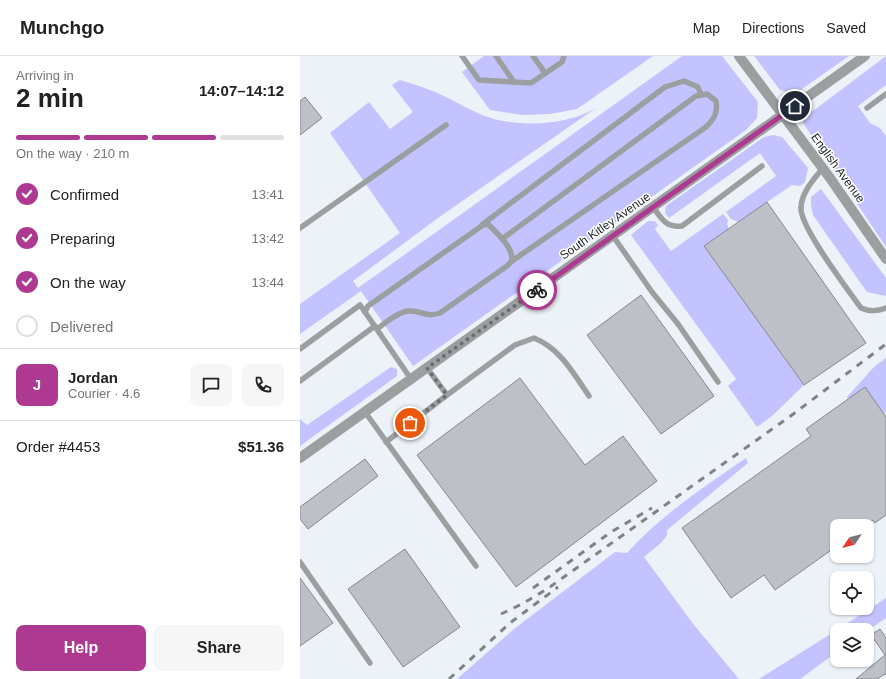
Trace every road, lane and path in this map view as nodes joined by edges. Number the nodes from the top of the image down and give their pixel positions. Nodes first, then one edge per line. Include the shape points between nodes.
1 (462, 56) edge
2 (496, 56) edge
3 (533, 56) edge
4 (564, 56) edge
5 (739, 56) edge
6 (866, 56) edge
7 (545, 73) junction
8 (514, 82) junction
9 (886, 94) edge
10 (701, 95) junction
11 (867, 108) dead end
12 (783, 115) junction
13 (446, 125) dead end
14 (762, 166) dead end
15 (823, 168) junction
16 (653, 207) junction
17 (483, 224) junction
18 (300, 228) edge
19 (613, 236) junction
20 (502, 239) junction
21 (886, 259) edge
22 (512, 261) junction
23 (886, 308) edge
24 (365, 312) junction
25 (376, 328) junction
26 (300, 350) edge
27 (427, 368) junction
28 (411, 379) junction
29 (300, 381) edge
30 (718, 382) dead end
31 (447, 395) junction
32 (589, 396) dead end
33 (365, 412) junction
34 (386, 442) junction
35 (300, 458) edge
36 (300, 562) edge
37 (476, 566) dead end
38 (370, 663) dead end

1 - 8 lane via 479,80
2 - 8 lane
3 - 7 lane
4 - 7 lane via 562,62
5 - 12 street, English Avenue
6 - 12 street, South Kitley Avenue
7 - 8 lane via 532,83
9 - 11 lane
10 - 17 lane via 698,87 684,81 665,87
10 - 20 lane via 696,96
10 - 22 lane via 707,94 716,101 715,117 706,127
12 - 15 street, English Avenue
12 - 16 street, South Kitley Avenue
13 - 18 lane
14 - 16 lane via 682,226 673,227 665,224
15 - 21 street, English Avenue
15 - 23 lane via 803,198 800,207 802,217 861,308 878,311
16 - 19 street, South Kitley Avenue
17 - 20 lane via 488,224
17 - 24 lane via 368,306
19 - 27 street, South Kitley Avenue
19 - 30 lane
20 - 22 lane via 512,254
22 - 25 lane via 440,313 430,316 409,310
24 - 25 lane
24 - 26 lane via 360,305
25 - 28 lane
25 - 29 lane
27 - 28 street, South Kitley Avenue
27 - 31 lane
28 - 33 street, South Kitley Avenue
31 - 32 lane via 515,345 534,338 556,351
31 - 34 lane
33 - 34 lane
33 - 35 street, South Kitley Avenue
34 - 37 lane
36 - 38 lane

